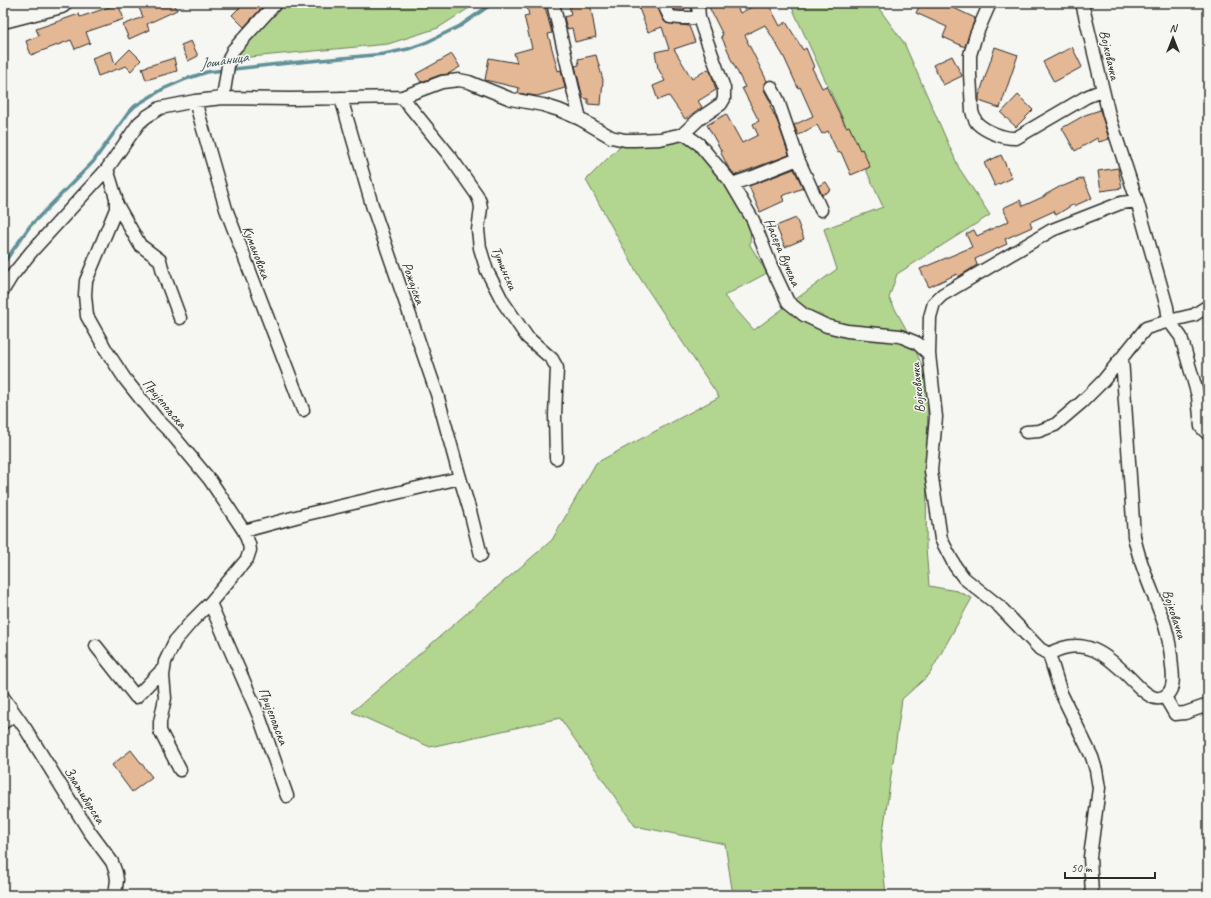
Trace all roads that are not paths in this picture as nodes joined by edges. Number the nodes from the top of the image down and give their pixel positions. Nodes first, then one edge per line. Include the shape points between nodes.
1 (60, 3) edge
2 (276, 3) edge
3 (553, 3) edge
4 (663, 3) edge
5 (698, 3) edge
6 (990, 3) edge
7 (1082, 3) edge
8 (3, 18) edge
9 (699, 18) junction
10 (771, 87) dead end
11 (1103, 90) junction
12 (224, 92) junction
13 (402, 97) junction
14 (341, 98) junction
15 (195, 100) junction
16 (580, 119) junction
17 (683, 134) junction
18 (798, 159) junction
19 (107, 169) junction
20 (732, 184) junction
21 (1137, 201) junction
22 (116, 203) junction
23 (821, 210) dead end
24 (3, 290) edge
25 (1208, 306) edge
26 (180, 318) dead end
27 (1169, 321) junction
28 (929, 354) junction
29 (1122, 358) junction
30 (303, 410) dead end
31 (1026, 432) dead end
32 (1208, 434) edge
33 (556, 458) dead end
34 (460, 478) junction
35 (244, 531) junction
36 (481, 554) dead end
37 (210, 603) junction
38 (96, 646) dead end
39 (1049, 654) junction
40 (163, 669) junction
41 (3, 697) edge
42 (1164, 697) junction
43 (1208, 705) edge
44 (15, 714) junction
45 (3, 723) edge
46 (180, 770) dead end
47 (287, 796) dead end
48 (115, 895) edge
49 (1092, 895) edge

1 - 8 main road
2 - 12 street via 237,45 230,59
3 - 16 street
4 - 9 street via 670,17
5 - 9 street
6 - 11 street, Војковачка via 976,36 969,62 972,111 977,123 1008,139 1016,138 1086,97
7 - 11 street, Војковачка
9 - 17 street via 724,94 721,104
10 - 18 street
11 - 21 street, Војковачка
12 - 14 street via 291,99
12 - 15 street
13 - 14 street
13 - 16 street via 442,82 459,80 511,99 552,107
13 - 33 street, Тутинска via 449,155 477,195 481,208 478,230 480,248 490,276 503,302 527,337 552,359 557,368
14 - 34 street, Рожајска via 372,205 437,394
15 - 19 street via 153,112 139,123
15 - 30 street, Кумановска via 226,209
16 - 17 street via 611,138 660,139
17 - 20 street, Насера Вучеља via 699,144
18 - 20 street
18 - 23 street
19 - 22 street, Пријепољска
19 - 24 street via 32,251
20 - 28 street, Насера Вучеља via 753,220 788,302 795,309 827,326 909,339
21 - 27 street, Војковачка
21 - 28 street, Војковачка via 1120,203 1052,230 942,295 934,303 930,317
22 - 26 street, Пријепољска via 140,245 160,260
22 - 35 street, Пријепољска via 116,209 86,281 88,316 106,350 126,379 210,480
25 - 27 street via 1194,315
27 - 29 street via 1146,328
27 - 32 street, Војковачка via 1181,337 1198,396 1201,427
28 - 39 street, Војковачка via 936,417 931,471 941,539 964,578 999,606 1040,649
29 - 31 street via 1087,397 1055,425 1039,431
29 - 42 street, Војковачка via 1134,536 1141,564 1165,627 1171,655 1173,684
34 - 35 street
34 - 36 street, Рожајска
35 - 37 street, Пријепољска via 250,550 248,559
37 - 40 street, Пријепољска via 175,641
37 - 47 street, Пријепољска via 260,716
38 - 40 street, Пријепољска via 136,697
39 - 42 street via 1066,646 1090,648 1108,657 1150,696
39 - 49 street via 1061,693 1096,770 1099,788 1090,857
40 - 46 street, Пријепољска via 165,698 160,731
41 - 44 street, Златиборска
42 - 43 street via 1175,714
44 - 45 street
44 - 48 street, Златиборска via 112,862 118,880

